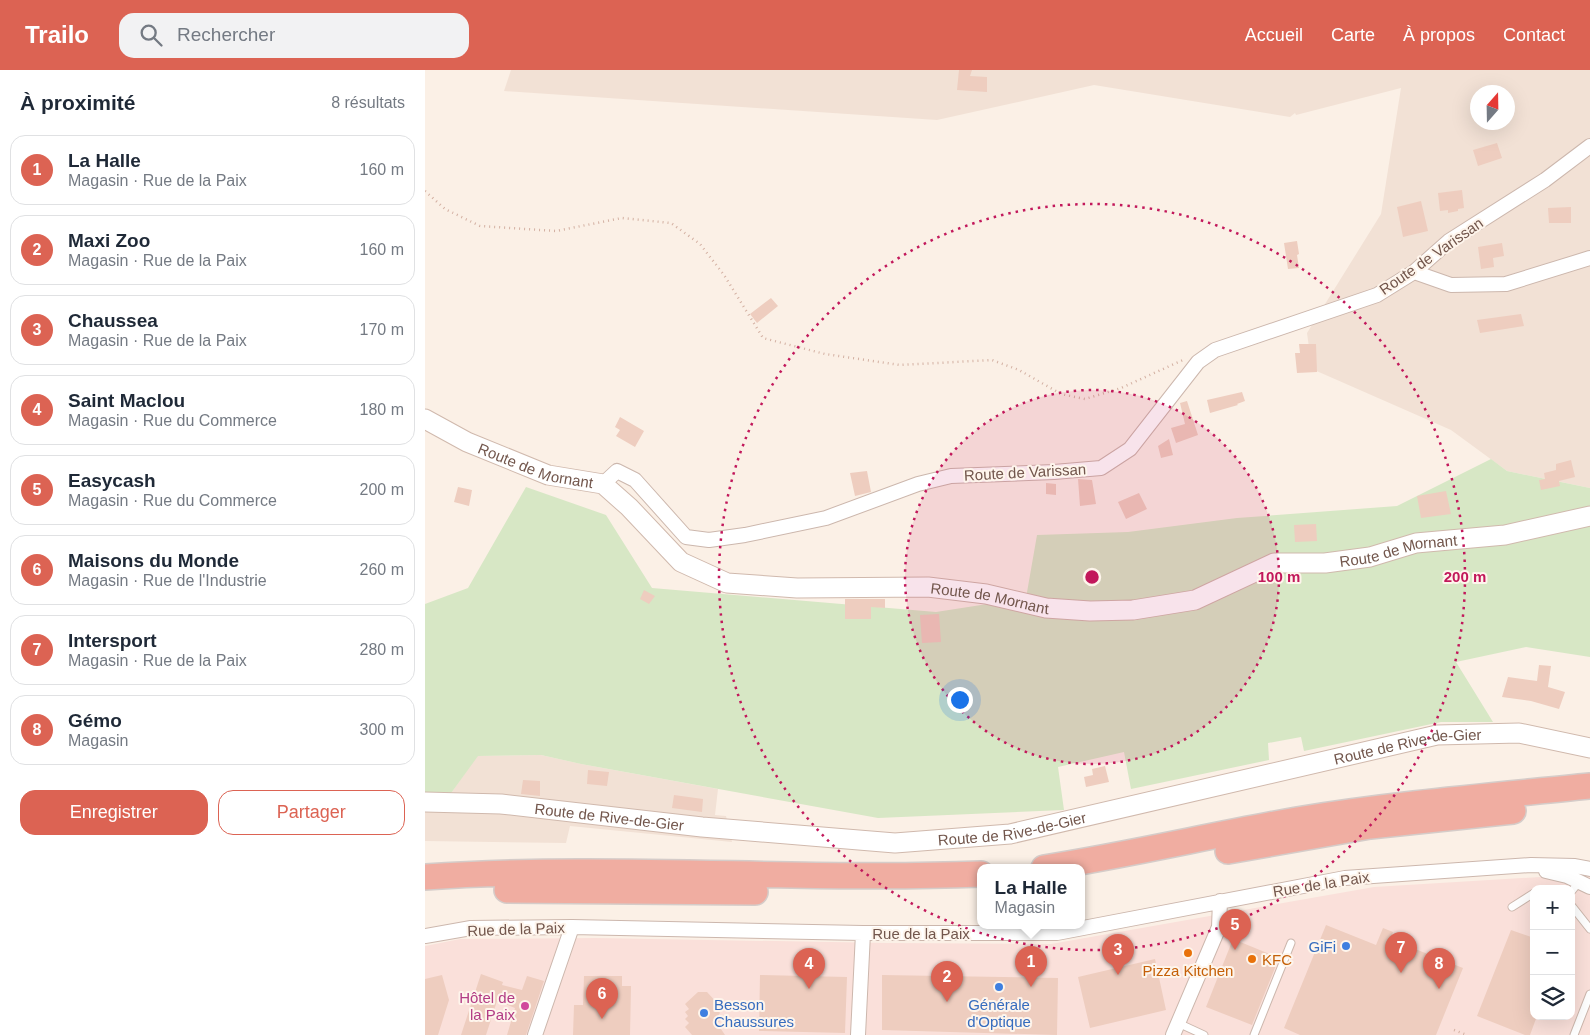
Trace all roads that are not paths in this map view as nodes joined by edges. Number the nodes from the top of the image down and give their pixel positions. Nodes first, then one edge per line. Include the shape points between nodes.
1 (1590, 146) edge
2 (1590, 258) edge
3 (1414, 272) junction
4 (425, 419) edge
5 (603, 484) junction
6 (1590, 516) edge
7 (1590, 748) edge
8 (1590, 786) edge
9 (425, 802) edge
10 (1590, 803) edge
11 (1069, 864) edge
12 (1531, 865) junction
13 (1590, 869) edge
14 (977, 874) edge
15 (425, 877) edge
16 (1085, 878) edge
17 (1580, 887) edge
18 (977, 891) edge
19 (425, 893) edge
20 (1530, 896) edge
21 (1220, 901) junction
22 (1512, 907) dead end
23 (1575, 910) edge
24 (572, 927) junction
25 (1085, 928) edge
26 (1080, 929) edge
27 (1590, 929) edge
28 (863, 933) junction
29 (425, 936) edge
30 (1291, 943) dead end
31 (1590, 994) edge
32 (1175, 1029) edge
33 (535, 1035) edge
34 (858, 1035) edge
35 (1204, 1035) edge
36 (1254, 1035) edge
37 (1574, 1035) edge

1 - 3 street, Route de Varissan via 1545,180 1449,241
2 - 3 street via 1506,284 1451,285
3 - 5 street, Route de Varissan via 1377,295 1215,350 1198,362 1130,449 1101,468 951,476 918,484 826,518 709,540 686,537 635,480 617,471
4 - 5 main road, Route de Mornant via 467,442 548,475
5 - 6 main road, Route de Mornant via 681,562 727,583 797,588 927,587 985,594 1046,608 1090,611 1133,610 1195,600 1274,563 1325,563 1370,558 1416,543 1505,535
7 - 9 main road, Route de Rive-de-Gier via 1519,734 1437,735 1009,834 895,844 702,827 501,804
8 - 11 highway via 1296,820
10 - 16 highway via 1370,826
12 - 13 street, Rue de la Paix
12 - 17 street, Rue de la Paix
12 - 21 street, Rue de la Paix via 1345,878
14 - 15 highway via 526,872
18 - 19 highway via 523,889
20 - 22 lane
21 - 25 street, Rue de la Paix
21 - 32 street via 1219,927
23 - 27 lane
24 - 28 street, Rue de la Paix
24 - 29 street, Rue de la Paix via 471,928
24 - 33 street
26 - 28 street, Rue de la Paix via 1057,933
28 - 34 street
30 - 36 lane
31 - 37 lane
32 - 35 lane

